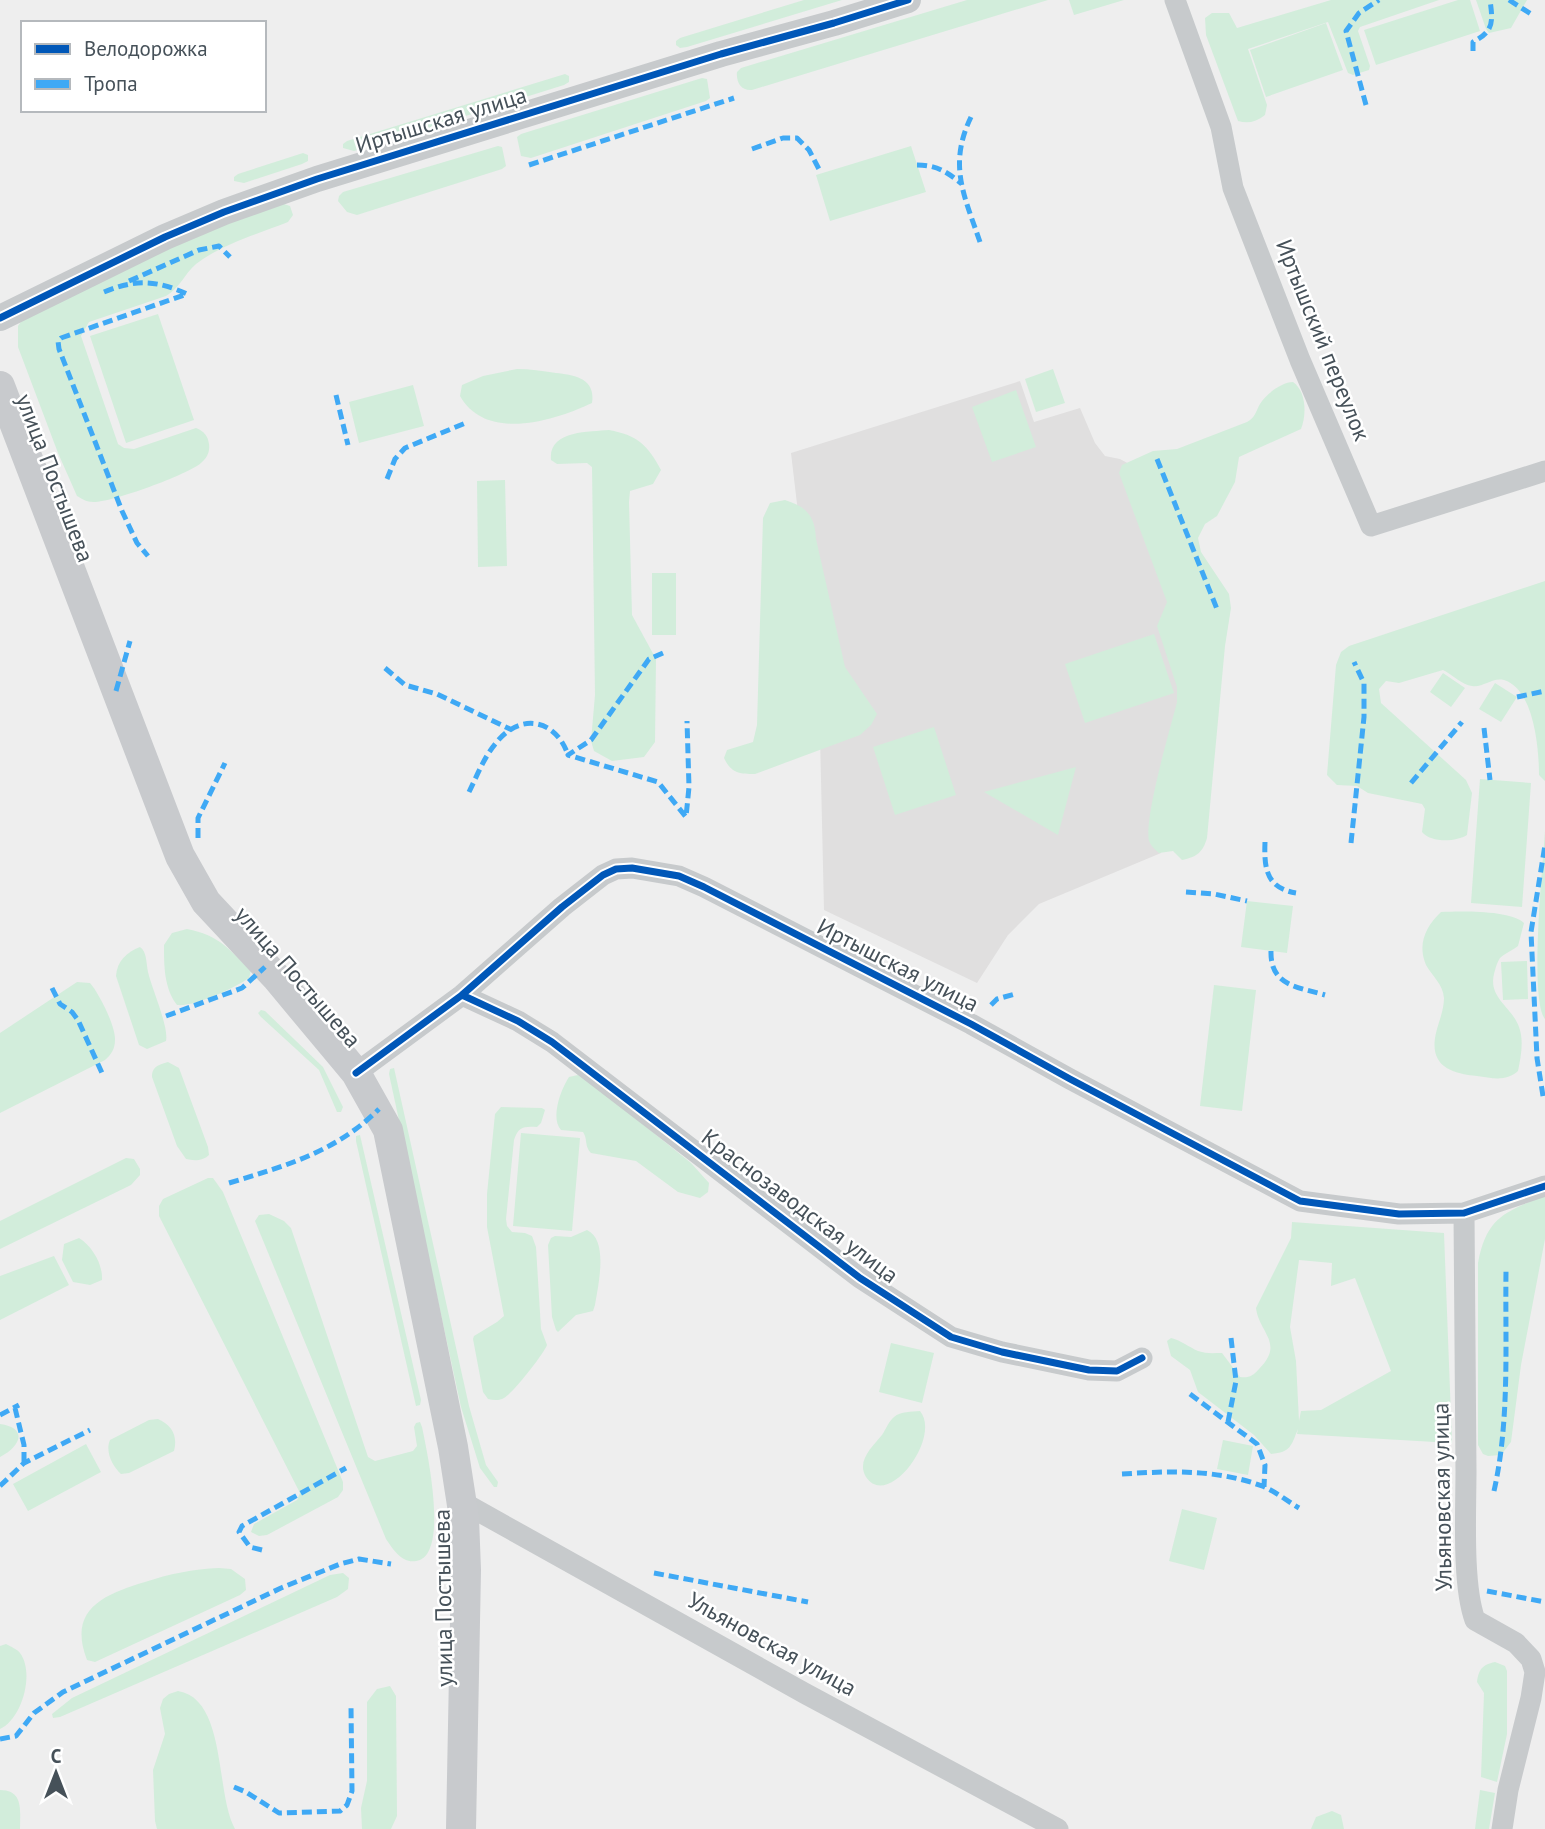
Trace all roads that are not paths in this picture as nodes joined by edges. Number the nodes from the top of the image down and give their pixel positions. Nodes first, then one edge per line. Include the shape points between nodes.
1 (908, 0) edge
2 (1175, 0) edge
3 (0, 318) edge
4 (0, 386) edge
5 (1545, 471) edge
6 (462, 995) junction
7 (356, 1073) junction
8 (1545, 1186) edge
9 (1464, 1213) junction
10 (1142, 1358) dead end
11 (462, 1502) junction
12 (461, 1829) edge
13 (1058, 1829) edge
14 (1502, 1829) edge

1 - 3 street, Иртышская улица via 306,183 165,237
2 - 5 street, Иртышский переулок via 1221,127 1233,188 1371,526
4 - 7 main road, улица Постышева via 180,856 206,902
6 - 7 street, Иртышская улица
6 - 9 street, Иртышская улица via 603,875 632,868 679,876 971,1024 1300,1201 1399,1214
6 - 10 street, Краснозаводская улица via 552,1042 860,1278 951,1337 1089,1370 1117,1371
7 - 11 main road, улица Постышева via 388,1130
8 - 9 street, Иртышская улица
9 - 14 street, Ульяновская улица via 1471,1610 1475,1620 1527,1653 1535,1672
11 - 12 main road, улица Постышева via 466,1570
11 - 13 street, Ульяновская улица

